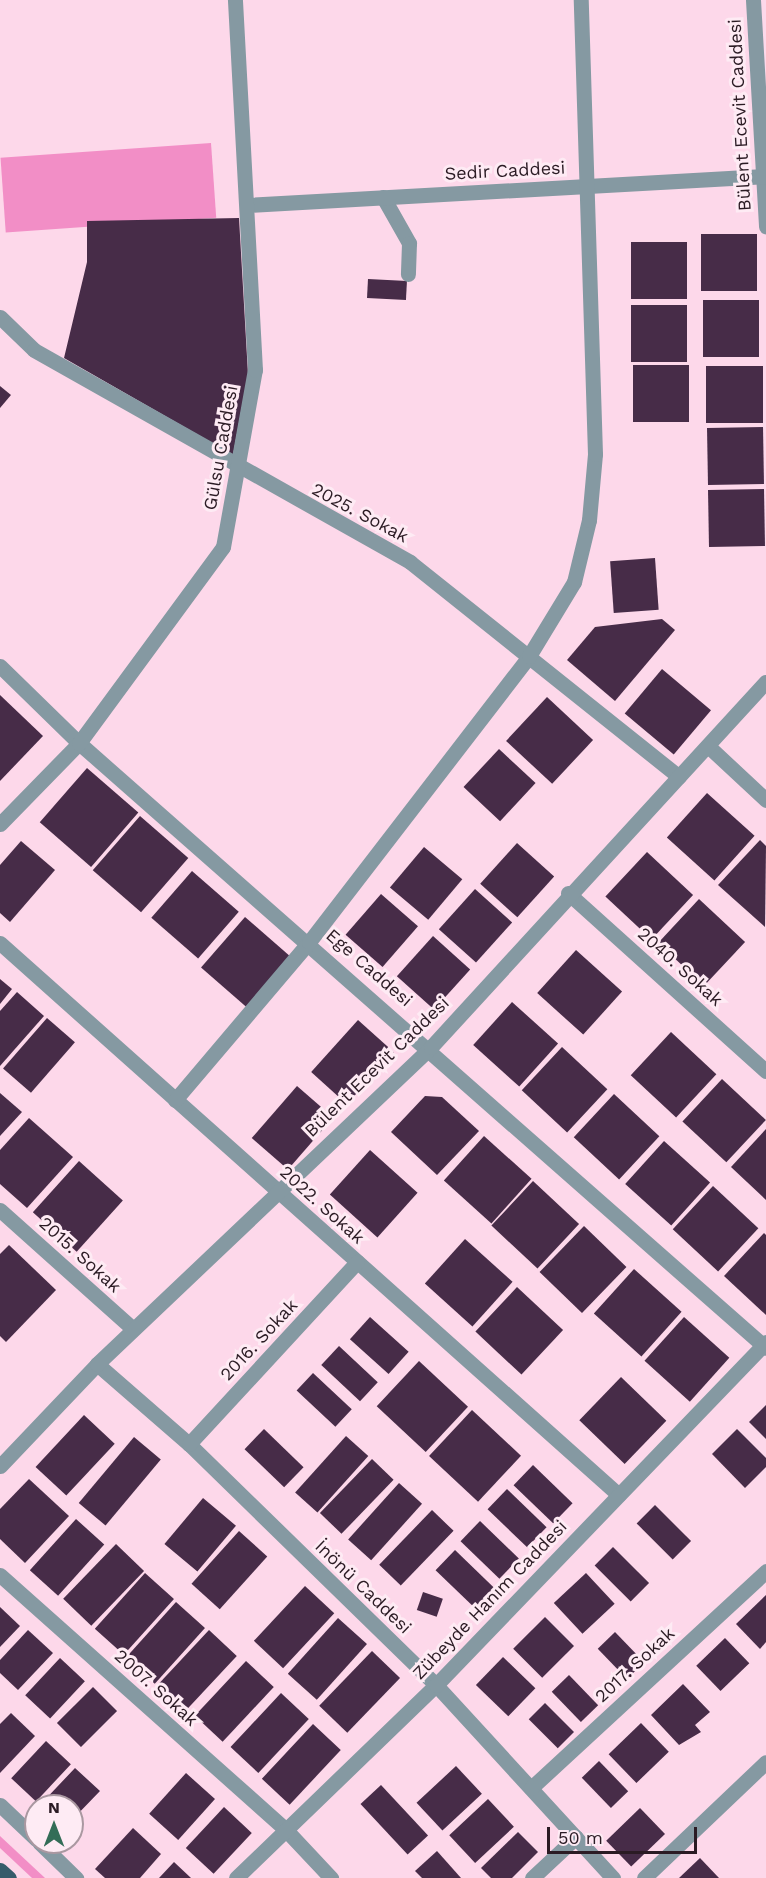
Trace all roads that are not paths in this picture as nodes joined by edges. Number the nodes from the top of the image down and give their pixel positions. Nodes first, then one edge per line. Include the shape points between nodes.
1 (234, 0) edge
2 (581, 0) edge
3 (753, 0) edge
4 (765, 176) edge
5 (587, 186) junction
6 (383, 197) junction
7 (247, 205) junction
8 (766, 227) edge
9 (408, 274) dead end
10 (0, 317) edge
11 (238, 469) junction
12 (529, 656) junction
13 (0, 666) edge
14 (766, 682) edge
15 (79, 743) junction
16 (708, 746) junction
17 (679, 777) junction
18 (766, 800) edge
19 (0, 824) edge
20 (568, 892) junction
21 (309, 942) junction
22 (0, 943) edge
23 (431, 1047) junction
24 (766, 1071) edge
25 (175, 1100) junction
26 (277, 1191) junction
27 (0, 1210) edge
28 (357, 1262) junction
29 (133, 1329) junction
30 (765, 1345) edge
31 (97, 1364) junction
32 (189, 1444) junction
33 (0, 1466) edge
34 (619, 1495) junction
35 (766, 1571) edge
36 (0, 1575) edge
37 (436, 1685) junction
38 (766, 1762) edge
39 (531, 1788) junction
40 (0, 1805) edge
41 (24, 1828) edge
42 (286, 1830) junction
43 (576, 1837) junction
44 (51, 1854) edge
45 (0, 1870) edge
46 (9, 1878) edge
47 (76, 1878) edge
48 (236, 1878) edge
49 (332, 1878) edge
50 (532, 1878) edge
51 (613, 1878) edge
52 (644, 1878) edge

1 - 7 street, Gülsu Caddesi
2 - 5 street
3 - 4 street, Bülent Ecevit Caddesi
4 - 5 street, Sedir Caddesi
4 - 8 street, Bülent Ecevit Caddesi
5 - 6 street, Sedir Caddesi
5 - 12 street via 595,454 589,520 574,582
6 - 7 street, Sedir Caddesi
6 - 9 street via 409,243
7 - 11 street, Gülsu Caddesi via 255,370
10 - 11 street, 2025. Sokak via 34,350
11 - 12 street, 2025. Sokak via 410,562
11 - 15 street, Gülsu Caddesi via 223,548
12 - 17 street, 2025. Sokak
12 - 21 street
13 - 15 street, Ege Caddesi
14 - 16 street, Bülent Ecevit Caddesi
15 - 19 street, Gülsu Caddesi
15 - 21 street, Ege Caddesi
16 - 17 street, Bülent Ecevit Caddesi
16 - 18 street
17 - 20 street, Bülent Ecevit Caddesi
20 - 23 street, Bülent Ecevit Caddesi
20 - 24 street, 2040. Sokak
21 - 23 street, Ege Caddesi
21 - 25 street
22 - 25 street, 2022. Sokak
23 - 26 street, Bülent Ecevit Caddesi
23 - 30 street, Ege Caddesi
25 - 26 street, 2022. Sokak
26 - 28 street, 2022. Sokak
26 - 29 street, Bülent Ecevit Caddesi
27 - 29 street, 2015. Sokak
28 - 32 street, 2016. Sokak
28 - 34 street, 2022. Sokak
29 - 31 street, Bülent Ecevit Caddesi
30 - 34 street, Zübeyde Hanım Caddesi
31 - 32 street, İnönü Caddesi
31 - 33 street, Bülent Ecevit Caddesi
32 - 37 street, İnönü Caddesi
34 - 37 street, Zübeyde Hanım Caddesi
35 - 39 street, 2017. Sokak
36 - 42 street, 2007. Sokak
37 - 39 street, İnönü Caddesi
37 - 42 street, Zübeyde Hanım Caddesi
38 - 52 street
39 - 43 street, İnönü Caddesi
40 - 41 street
42 - 48 street, Zübeyde Hanım Caddesi
42 - 49 street, 2007. Sokak
43 - 50 street
43 - 51 street, İnönü Caddesi
44 - 47 street
45 - 46 main road

